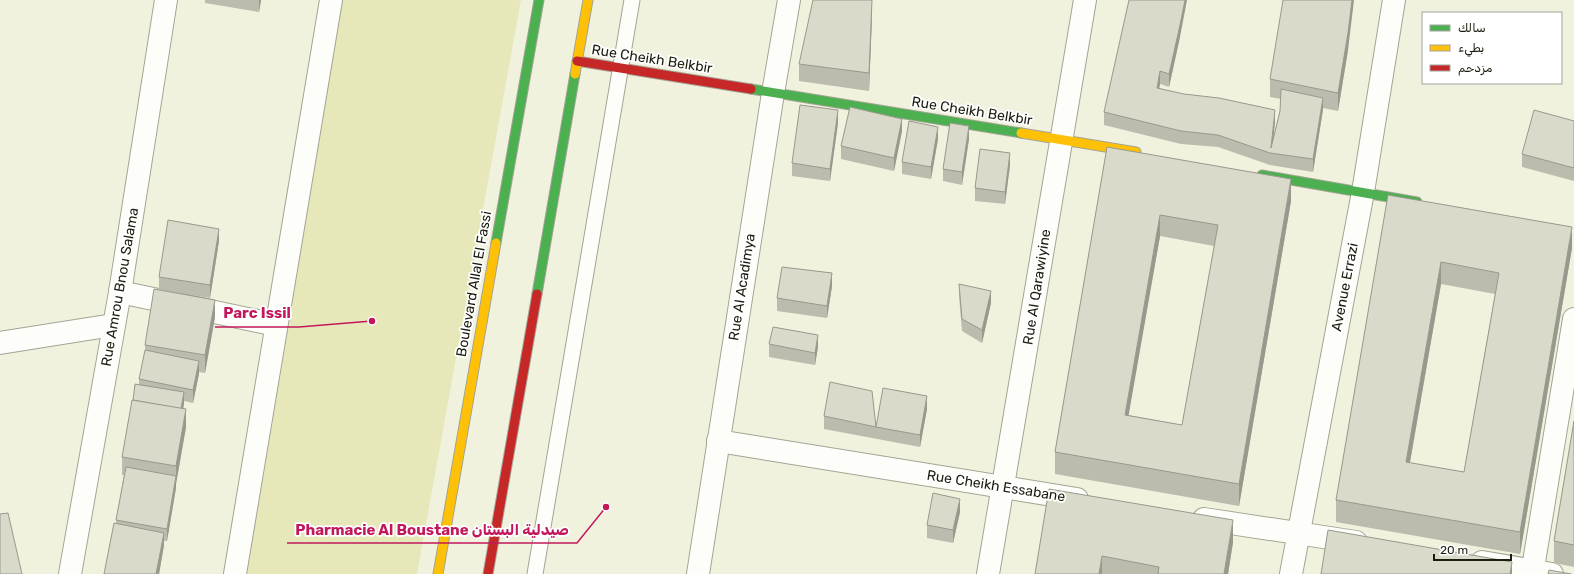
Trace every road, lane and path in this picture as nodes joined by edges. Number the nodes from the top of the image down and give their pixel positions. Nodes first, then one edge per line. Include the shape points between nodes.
1 (166, 0) edge
2 (331, 0) edge
3 (539, 0) edge
4 (588, 0) edge
5 (632, 0) edge
6 (789, 0) edge
7 (1085, 0) edge
8 (1394, 0) edge
9 (576, 61) junction
10 (620, 68) junction
11 (773, 93) junction
12 (1062, 139) junction
13 (1146, 154) edge
14 (1255, 173) edge
15 (1363, 192) junction
16 (1425, 203) edge
17 (120, 292) junction
18 (1574, 319) edge
19 (113, 325) junction
20 (276, 325) junction
21 (0, 342) edge
22 (718, 441) junction
23 (1003, 487) junction
24 (1096, 502) edge
25 (1182, 515) edge
26 (1298, 533) junction
27 (1376, 546) edge
28 (1462, 559) edge
29 (1539, 573) edge
30 (70, 574) edge
31 (235, 574) edge
32 (438, 574) edge
33 (488, 574) edge
34 (536, 574) edge
35 (698, 574) edge
36 (988, 574) edge
37 (1291, 574) edge

1 - 17 street, Rue Amrou Bnou Salama
2 - 20 street
3 - 32 main road, Boulevard Allal El Fassi
4 - 9 main road
5 - 10 lane
6 - 11 street, Rue Al Acadimya
7 - 12 street, Rue Al Qarawiyine
8 - 15 street, Avenue Errazi
9 - 10 main road, Rue Cheikh Belkbir
9 - 33 main road
10 - 11 main road, Rue Cheikh Belkbir
10 - 34 lane
11 - 12 main road, Rue Cheikh Belkbir
11 - 22 street, Rue Al Acadimya
12 - 13 main road, Rue Cheikh Belkbir
12 - 23 street, Rue Al Qarawiyine
14 - 15 main road
15 - 16 main road
15 - 26 street, Avenue Errazi
17 - 19 street, Rue Amrou Bnou Salama
17 - 20 street
18 - 29 street
19 - 21 street
19 - 30 street, Rue Amrou Bnou Salama
20 - 31 street
22 - 23 street, Rue Cheikh Essabane
22 - 35 street, Rue Al Acadimya
23 - 24 street, Rue Cheikh Essabane
23 - 36 street, Rue Al Qarawiyine
25 - 26 street
26 - 27 street
26 - 37 street, Avenue Errazi
28 - 29 street

